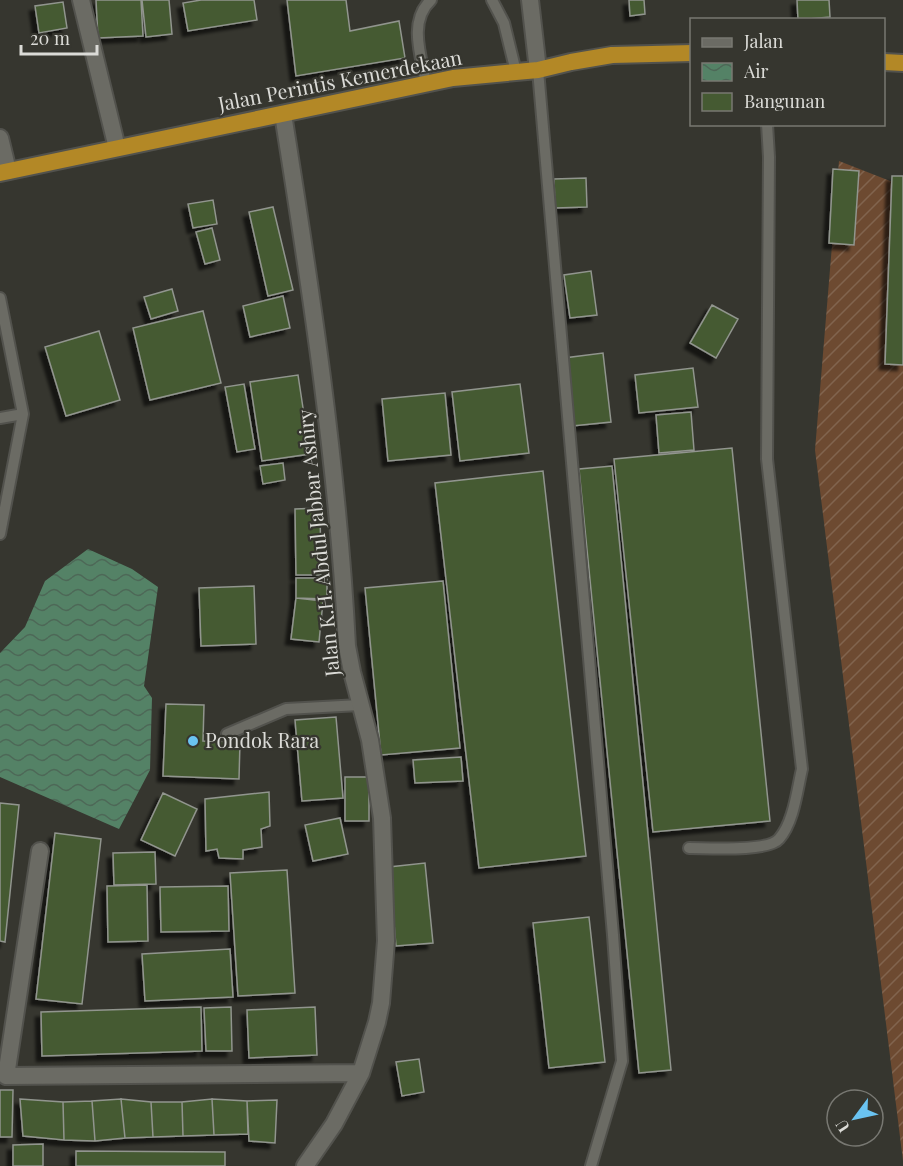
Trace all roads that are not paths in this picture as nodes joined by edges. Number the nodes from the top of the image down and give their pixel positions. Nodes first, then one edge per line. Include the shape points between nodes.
1 (81, 0) edge
2 (431, 0) edge
3 (492, 0) edge
4 (530, 0) edge
5 (690, 53) edge
6 (885, 62) edge
7 (903, 63) edge
8 (538, 70) junction
9 (516, 72) junction
10 (426, 84) junction
11 (283, 114) junction
12 (767, 126) edge
13 (0, 138) edge
14 (117, 148) junction
15 (4, 172) edge
16 (0, 298) edge
17 (23, 414) junction
18 (0, 418) edge
19 (0, 534) edge
20 (360, 705) junction
21 (227, 734) dead end
22 (689, 848) dead end
23 (40, 851) dead end
24 (361, 1073) junction
25 (3, 1076) edge
26 (305, 1166) edge
27 (591, 1166) edge

1 - 14 street
2 - 10 lane via 417,23
3 - 9 lane via 504,23
4 - 8 street
5 - 8 highway, Jalan Perintis Kemerdekaan via 612,55
6 - 7 highway
8 - 9 highway, Jalan Perintis Kemerdekaan
8 - 27 lane via 622,1061
9 - 10 highway, Jalan Perintis Kemerdekaan
10 - 11 highway, Jalan Perintis Kemerdekaan
11 - 14 highway, Jalan Perintis Kemerdekaan
11 - 20 street, Jalan K.H. Abdul Jabbar Ashiry via 329,434 347,646
12 - 22 lane via 767,459 802,769 792,814 779,840 765,847
13 - 15 street
14 - 15 highway, Jalan Perintis Kemerdekaan
16 - 17 lane
17 - 18 lane
17 - 19 lane
20 - 21 lane via 286,709
20 - 24 street, Jalan K.H. Abdul Jabbar Ashiry via 370,740 382,818 386,941 381,1003
23 - 25 street
24 - 25 street
24 - 26 street, Jalan K.H. Abdul Jabbar Ashiry via 334,1124

